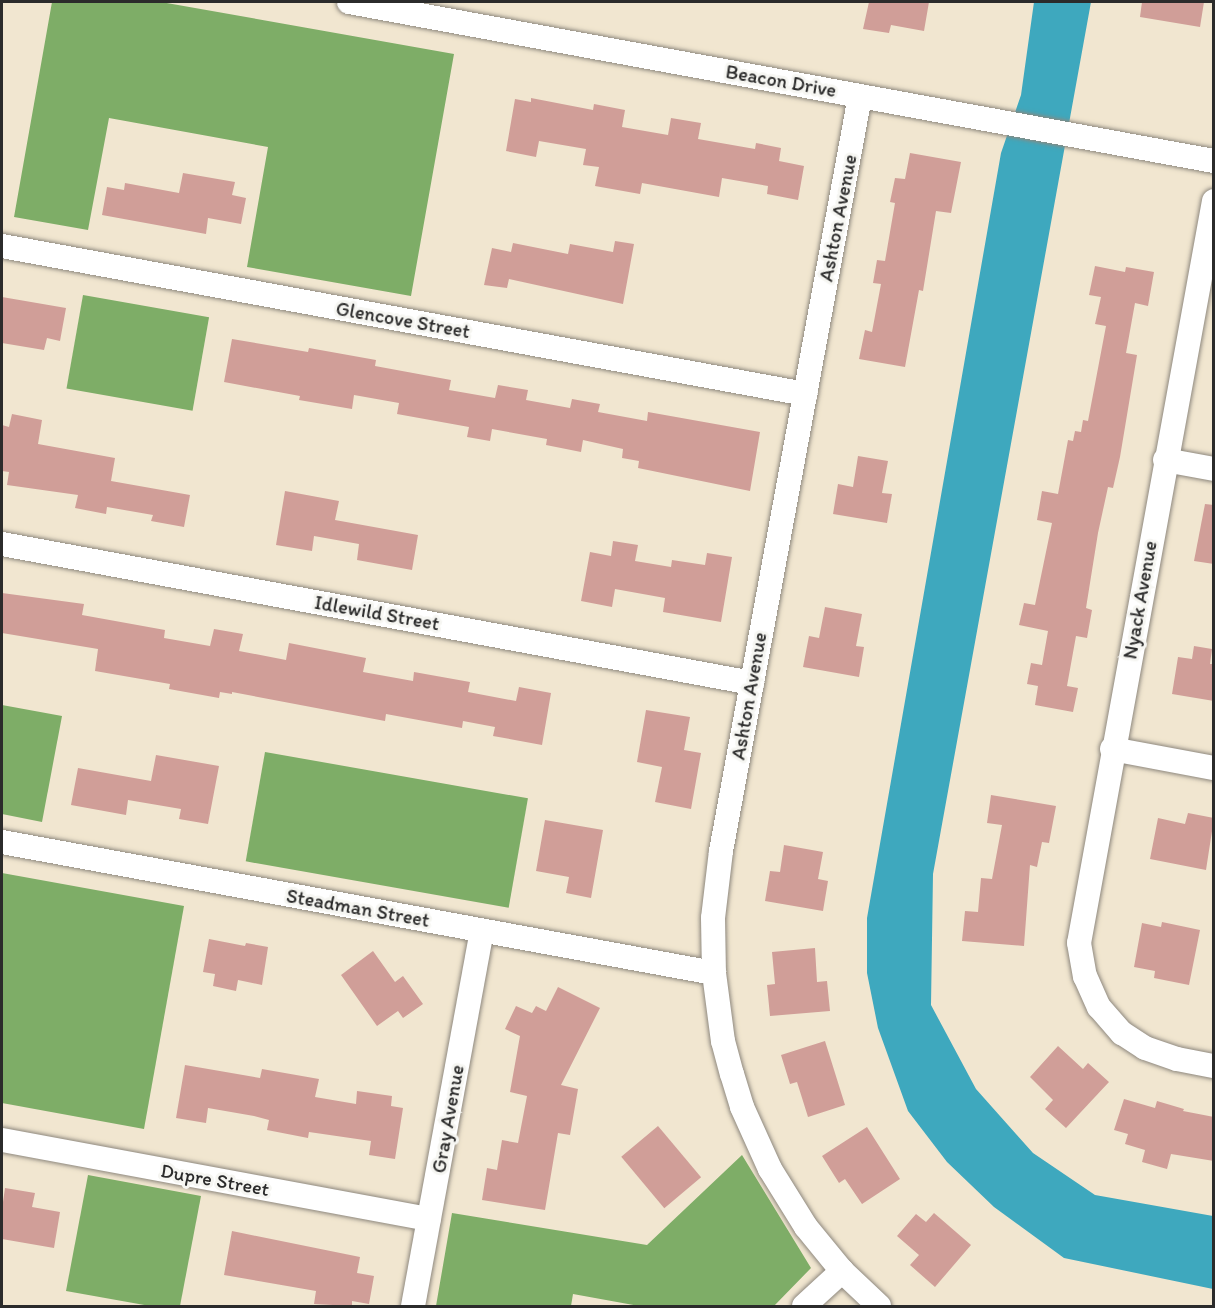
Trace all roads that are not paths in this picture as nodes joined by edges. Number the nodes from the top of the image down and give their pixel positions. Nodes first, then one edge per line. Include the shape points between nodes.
1 (348, 2) edge
2 (860, 96) junction
3 (1214, 161) edge
4 (1214, 201) edge
5 (2, 246) edge
6 (805, 394) junction
7 (1166, 460) junction
8 (1214, 469) edge
9 (2, 544) edge
10 (752, 683) junction
11 (1112, 749) junction
12 (1214, 768) edge
13 (2, 842) edge
14 (482, 931) junction
15 (714, 974) junction
16 (1214, 1066) edge
17 (2, 1140) edge
18 (429, 1219) junction
19 (842, 1271) junction
20 (413, 1306) edge
21 (804, 1306) edge
22 (879, 1306) edge

1 - 2 street, Beacon Drive
2 - 3 street, Beacon Drive
2 - 6 street, Ashton Avenue
4 - 7 street, Nyack Avenue
5 - 6 street, Glencove Street
6 - 10 street, Ashton Avenue
7 - 8 street
7 - 11 street, Nyack Avenue
9 - 10 street, Idlewild Street
10 - 15 street, Ashton Avenue via 716,884
11 - 12 street
11 - 16 street, Nyack Avenue via 1079,943 1085,976 1095,998 1122,1033 1145,1048
13 - 14 street, Steadman Street
14 - 15 street, Steadman Street
14 - 18 street, Gray Avenue
15 - 19 street, Ashton Avenue via 726,1052 755,1138 787,1199
17 - 18 street, Dupre Street
18 - 20 street, Gray Avenue
19 - 21 street
19 - 22 street, Ashton Avenue

